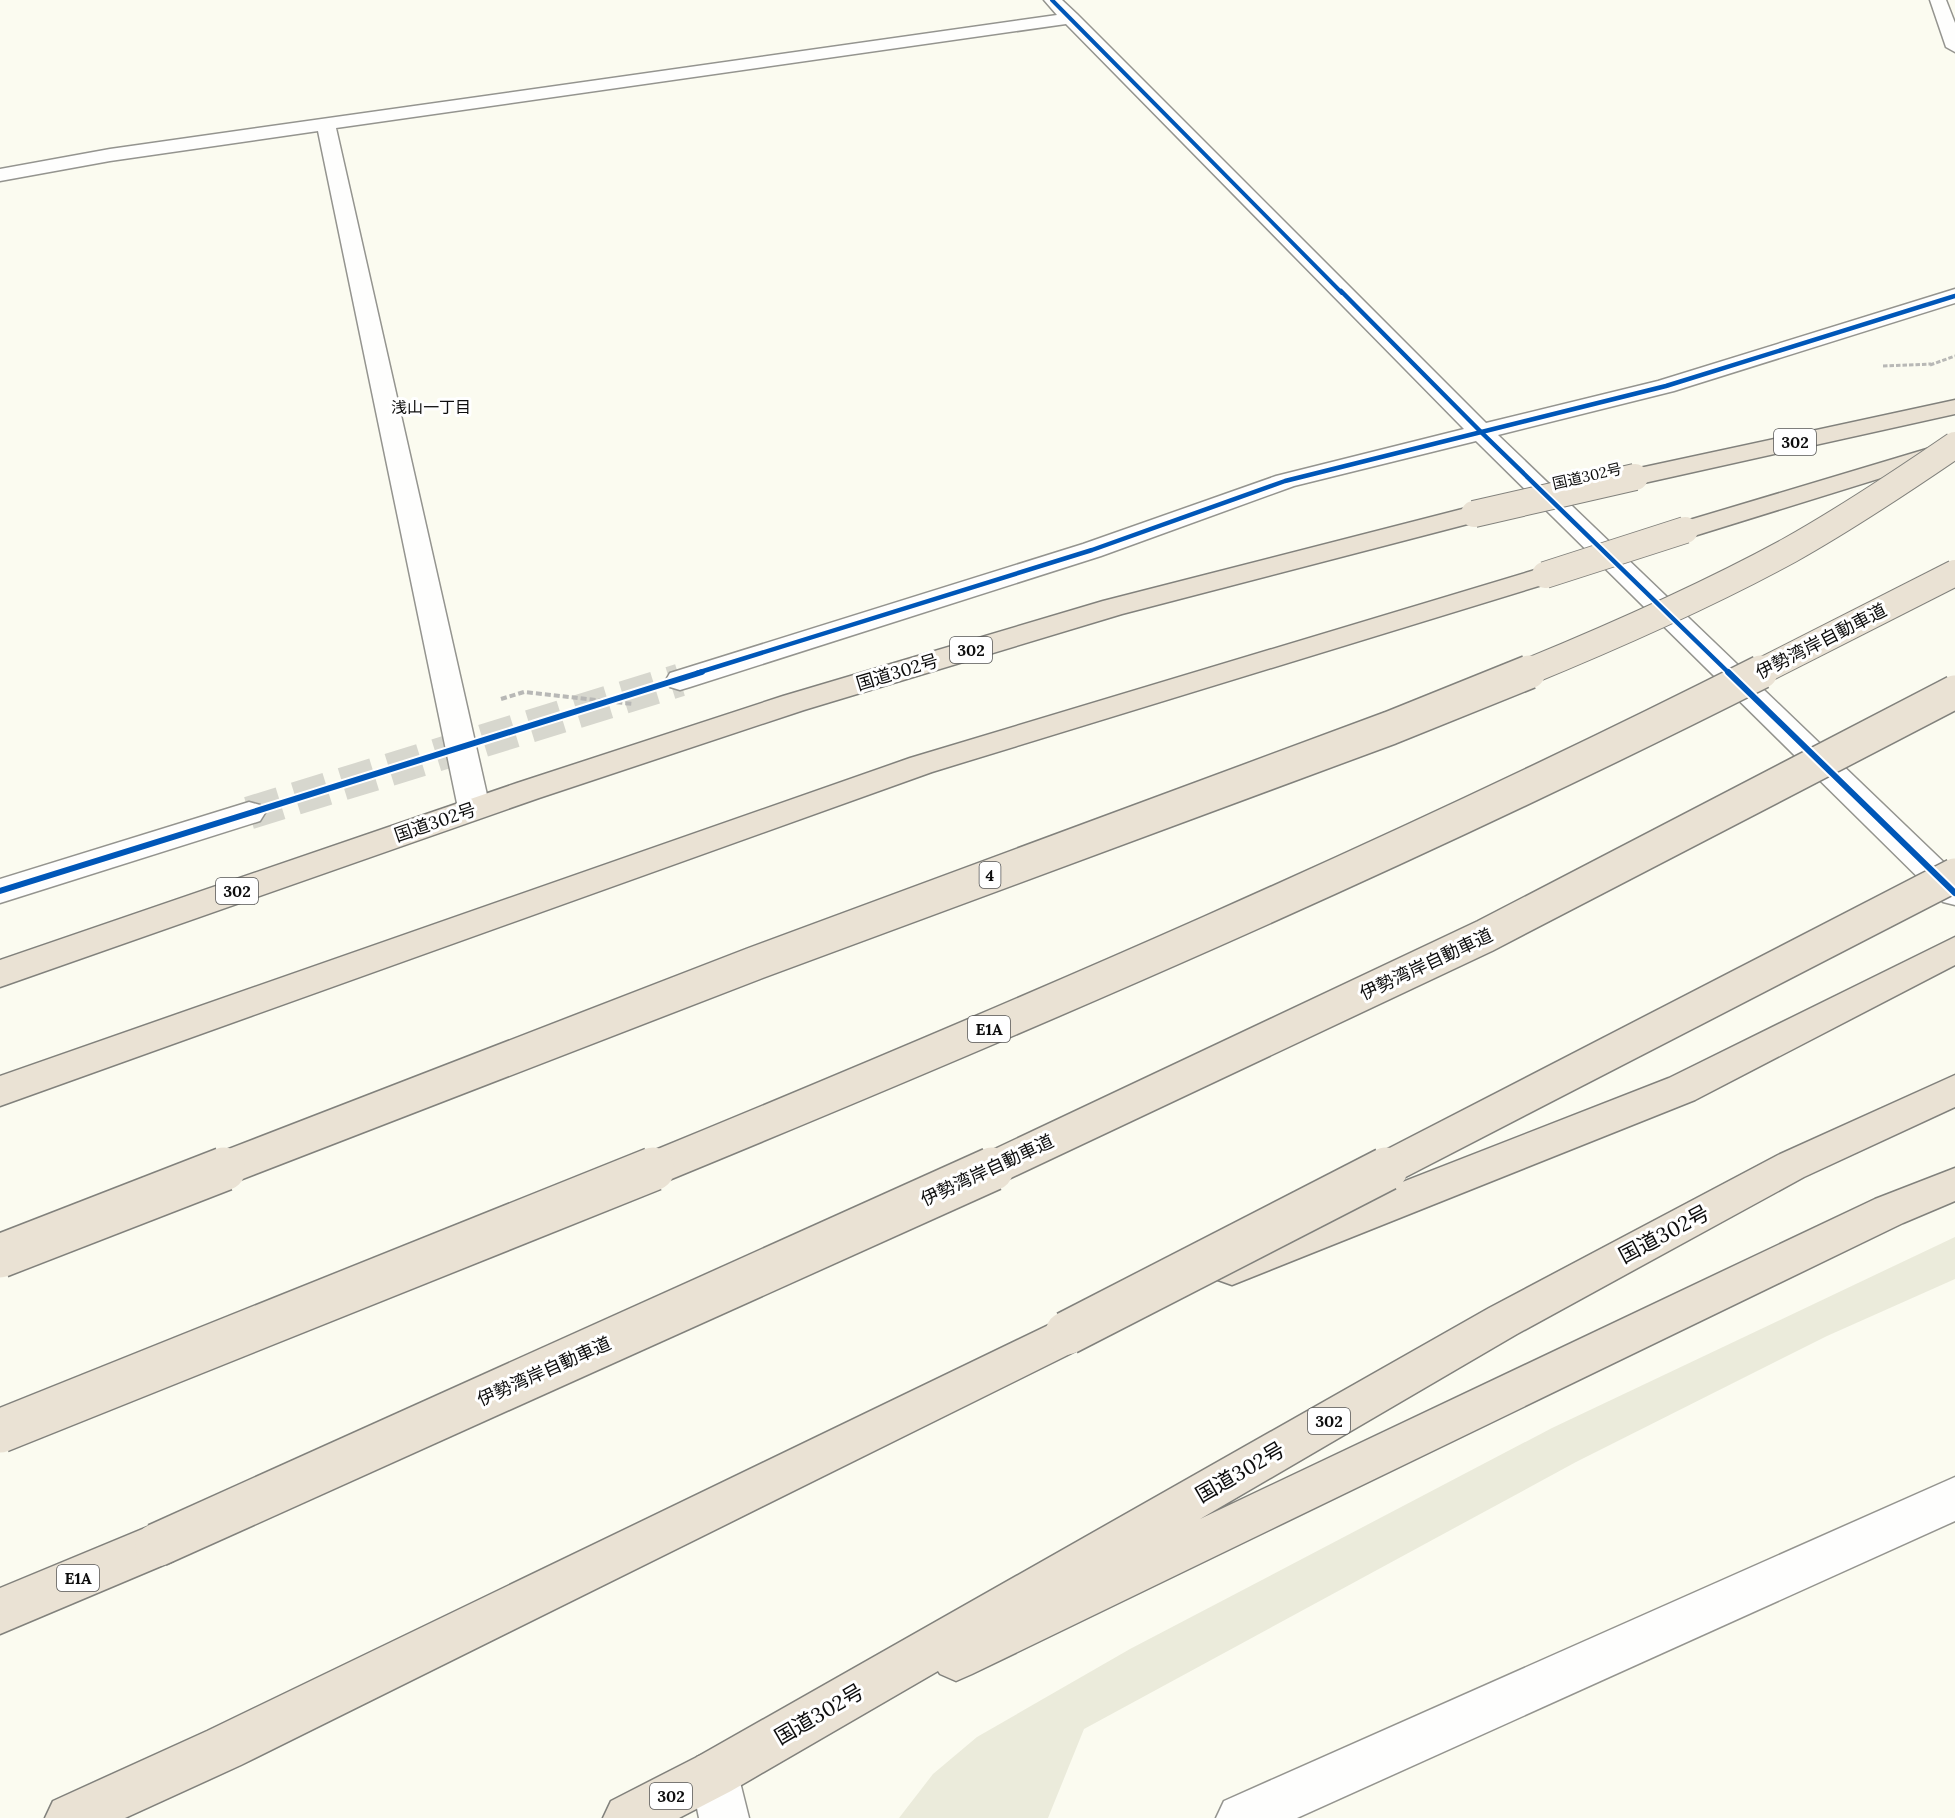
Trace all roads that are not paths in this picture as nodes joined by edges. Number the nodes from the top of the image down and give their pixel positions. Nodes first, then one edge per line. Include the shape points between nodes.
1 (1052, 0) edge
2 (1938, 0) edge
3 (1071, 18) junction
4 (1955, 47) edge
5 (326, 126) junction
6 (0, 175) edge
7 (1955, 296) edge
8 (1955, 407) edge
9 (1481, 432) junction
10 (1955, 446) edge
11 (1955, 573) edge
12 (680, 680) tunnel mouth
13 (1955, 692) edge
14 (474, 808) junction
15 (249, 813) tunnel mouth
16 (1955, 875) edge
17 (0, 891) edge
18 (1955, 893) edge
19 (1955, 950) edge
20 (0, 974) edge
21 (1955, 1090) edge
22 (0, 1091) edge
23 (1955, 1184) edge
24 (0, 1256) edge
25 (1067, 1333) junction
26 (0, 1431) edge
27 (1955, 1499) edge
28 (0, 1611) edge
29 (719, 1796) edge
30 (70, 1818) edge
31 (628, 1818) edge
32 (1242, 1818) edge

1 - 3 street
2 - 4 street
3 - 5 street
3 - 9 street
5 - 6 street via 110,155
5 - 14 street
7 - 9 street via 1666,386
8 - 14 highway, 国道302号 / 302, bridge via 1474,514 1062,622 785,706
9 - 12 street via 1285,481 1092,550
9 - 18 street
10 - 22 highway, bridge via 921,765
10 - 24 highway, 4, bridge via 1770,561 1629,630 1484,691 760,960
11 - 26 highway, 伊勢湾岸自動車道 / E1A, bridge via 1829,639 1407,841 957,1044
13 - 28 highway, 伊勢湾岸自動車道 / E1A, bridge via 1485,936 1001,1164 167,1540
14 - 20 highway, 国道302号 / 302
15 - 17 street
16 - 25 highway, bridge
19 - 25 highway, bridge via 1682,1089
21 - 29 highway, 国道302号 / 302 via 1791,1166 1503,1321
23 - 29 highway, 302 via 1889,1211
25 - 30 highway via 224,1748
27 - 32 street
29 - 31 highway, 国道302号 / 302

